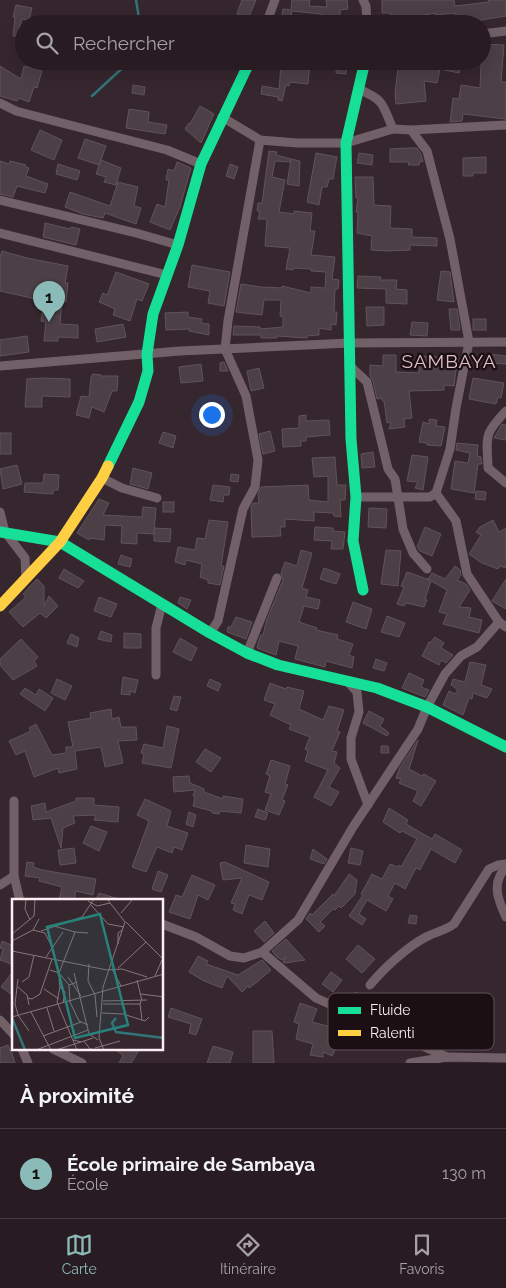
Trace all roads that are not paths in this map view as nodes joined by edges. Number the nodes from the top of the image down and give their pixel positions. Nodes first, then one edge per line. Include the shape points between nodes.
1 (275, 0) edge
2 (363, 0) edge
3 (269, 15) edge
4 (366, 15) edge
5 (506, 32) edge
6 (491, 33) edge
7 (246, 70) edge
8 (362, 70) edge
9 (358, 89) junction
10 (0, 103) edge
11 (222, 117) junction
12 (506, 126) edge
13 (393, 130) junction
14 (411, 130) junction
15 (260, 140) junction
16 (346, 143) junction
17 (201, 164) junction
18 (0, 200) edge
19 (0, 233) edge
20 (178, 245) junction
21 (167, 275) junction
22 (469, 342) junction
23 (506, 342) edge
24 (349, 343) junction
25 (225, 349) junction
26 (147, 354) junction
27 (349, 365) junction
28 (0, 366) edge
29 (506, 411) edge
30 (102, 478) junction
31 (506, 483) edge
32 (436, 493) junction
33 (356, 497) junction
34 (157, 498) dead end
35 (399, 498) junction
36 (0, 512) edge
37 (2, 532) edge
38 (60, 542) junction
39 (427, 568) dead end
40 (277, 578) dead end
41 (26, 579) junction
42 (363, 590) dead end
43 (162, 604) junction
44 (0, 606) edge
45 (503, 625) edge
46 (210, 632) junction
47 (247, 653) junction
48 (156, 675) dead end
49 (348, 682) junction
50 (426, 707) junction
51 (506, 748) edge
52 (14, 801) dead end
53 (368, 805) junction
54 (506, 866) edge
55 (14, 876) junction
56 (0, 884) edge
57 (20, 899) edge
58 (506, 917) edge
59 (164, 925) edge
60 (262, 952) junction
61 (370, 985) dead end
62 (328, 1003) edge
63 (0, 1020) edge
64 (12, 1033) edge
65 (22, 1050) edge
66 (55, 1050) edge
67 (431, 1050) edge
68 (447, 1057) junction
69 (506, 1058) edge
70 (28, 1063) edge
71 (82, 1063) edge
72 (410, 1063) edge

1 - 3 street
2 - 4 street
5 - 6 street
7 - 11 street
8 - 9 street
9 - 13 street via 380,100
9 - 16 street
10 - 17 street via 32,116 167,150
11 - 15 street
11 - 17 street
12 - 14 street
13 - 14 street
13 - 16 street
14 - 22 street via 427,151 450,239
15 - 16 street
15 - 25 street
16 - 24 street
17 - 20 street
18 - 20 street
19 - 21 street
20 - 21 street
21 - 26 street via 153,314
22 - 23 street
22 - 24 street
22 - 32 street via 450,449
24 - 25 street
24 - 27 street
25 - 26 street
25 - 46 street via 246,396 258,460 255,487 243,509 218,621
26 - 28 street
26 - 30 street via 148,371 139,402
27 - 33 street via 350,439
27 - 35 street via 367,382 388,469 395,478
29 - 31 street via 492,424 486,436 488,468
30 - 34 street via 122,488
30 - 38 street
32 - 35 street via 430,497
32 - 45 street via 456,522 467,574
33 - 35 street
33 - 42 street via 354,541
35 - 39 street via 402,529 413,553
36 - 37 street
37 - 38 street
37 - 41 street via 25,558
38 - 41 street
38 - 43 street
40 - 47 street
41 - 44 street
43 - 46 street
43 - 48 street via 156,628
45 - 50 street via 477,648 461,656 445,674
46 - 47 street
47 - 49 street via 278,665
49 - 50 street via 376,688
49 - 53 street via 357,692 359,712 351,738 351,760
50 - 51 street
50 - 53 street via 418,729
52 - 55 street
53 - 60 street via 298,920
54 - 58 street via 500,873 496,894
54 - 61 street via 498,864 489,869 454,924 426,938 384,968
55 - 56 street
55 - 57 street
59 - 60 street via 196,937 230,956 244,958
60 - 62 street via 316,998
63 - 64 street
65 - 70 street
66 - 71 street
67 - 68 street
68 - 69 street
68 - 72 street

